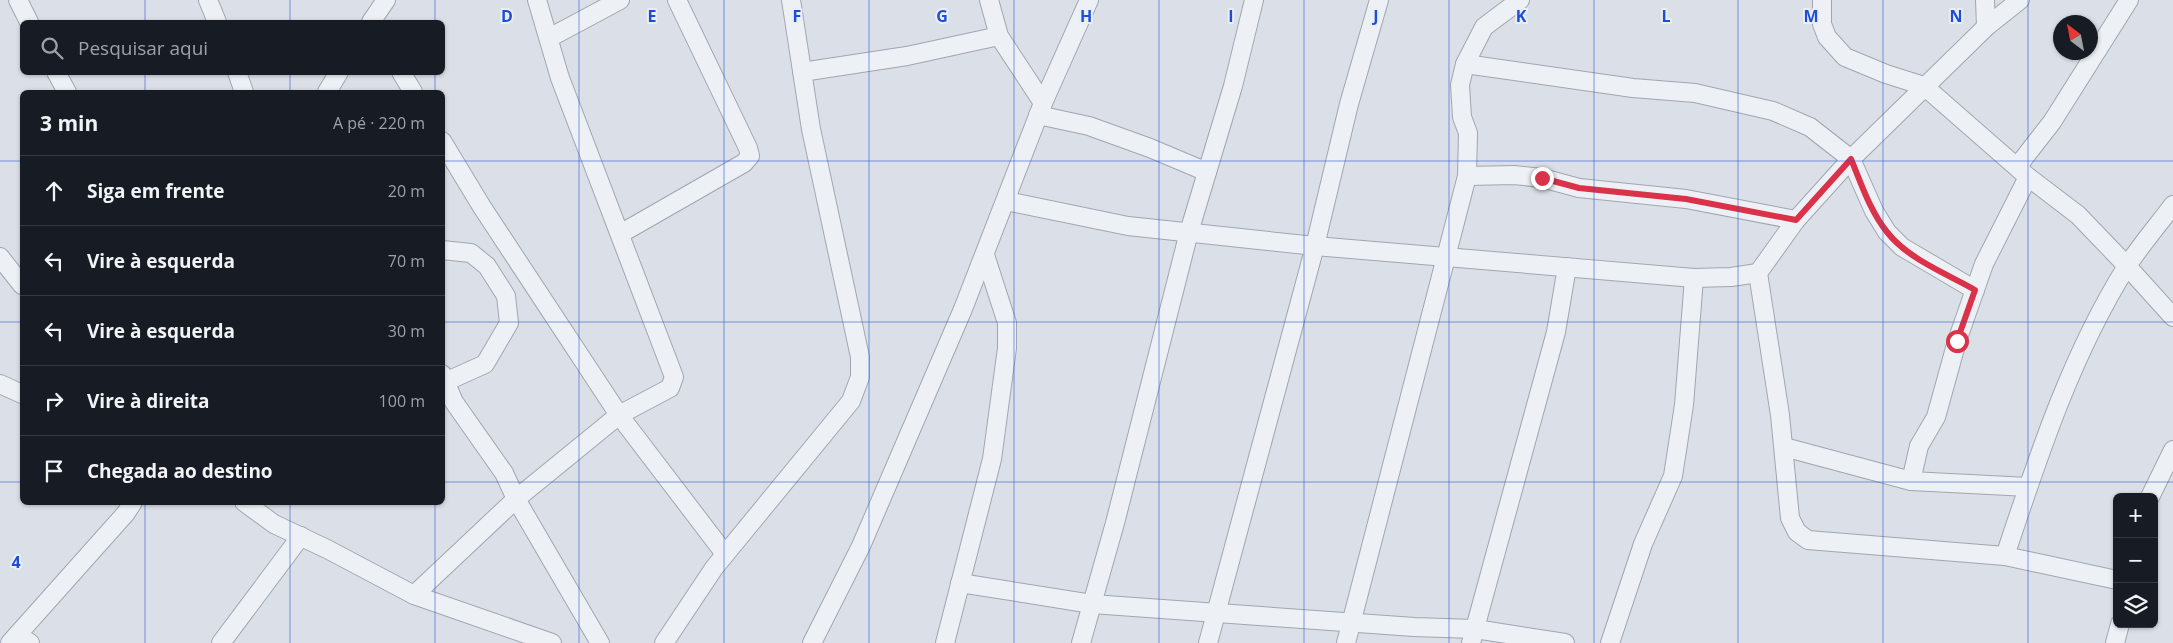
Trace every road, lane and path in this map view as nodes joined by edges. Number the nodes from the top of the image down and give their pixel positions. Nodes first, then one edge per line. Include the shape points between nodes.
1 (18, 0) edge
2 (208, 0) edge
3 (386, 0) edge
4 (537, 0) edge
5 (620, 0) edge
6 (677, 0) edge
7 (792, 0) edge
8 (989, 0) edge
9 (1089, 0) edge
10 (1254, 0) edge
11 (1379, 0) edge
12 (1520, 0) edge
13 (1822, 0) edge
14 (1985, 0) edge
15 (2020, 0) edge
16 (2129, 0) edge
17 (28, 20) edge
18 (216, 20) edge
19 (372, 20) edge
20 (1986, 27) junction
21 (999, 36) junction
22 (549, 38) junction
23 (1465, 64) junction
24 (802, 72) junction
25 (58, 75) edge
26 (238, 75) edge
27 (337, 75) edge
28 (403, 75) edge
29 (1924, 86) junction
30 (66, 90) edge
31 (243, 90) edge
32 (328, 90) edge
33 (412, 90) edge
34 (1040, 109) junction
35 (445, 147) edge
36 (1851, 159) junction
37 (1207, 172) junction
38 (2023, 172) junction
39 (1467, 176) junction
40 (1006, 201) junction
41 (2173, 205) edge
42 (1796, 220) junction
43 (1188, 232) junction
44 (620, 234) junction
45 (1316, 246) junction
46 (445, 250) edge
47 (985, 255) junction
48 (0, 257) edge
49 (1445, 257) junction
50 (2128, 266) junction
51 (1568, 267) junction
52 (1758, 273) junction
53 (1694, 278) junction
54 (20, 282) edge
55 (1975, 290) junction
56 (2173, 317) edge
57 (445, 378) edge
58 (445, 380) edge
59 (619, 415) junction
60 (1784, 447) junction
61 (2173, 450) edge
62 (1912, 481) junction
63 (2028, 487) junction
64 (2152, 493) edge
65 (516, 499) junction
66 (131, 505) edge
67 (248, 505) edge
68 (301, 536) junction
69 (725, 554) junction
70 (2005, 556) junction
71 (2113, 579) edge
72 (960, 583) junction
73 (414, 595) junction
74 (1092, 604) junction
75 (1215, 612) junction
76 (1351, 622) junction
77 (2119, 628) edge
78 (1473, 636) edge
79 (19, 640) edge
80 (221, 643) edge
81 (552, 643) edge
82 (600, 643) edge
83 (664, 643) edge
84 (812, 643) edge
85 (945, 643) edge
86 (1081, 643) edge
87 (1208, 643) edge
88 (1346, 643) edge
89 (1565, 643) edge
90 (1610, 643) edge
91 (2115, 643) edge

1 - 17 street
2 - 18 street
3 - 19 street
4 - 22 street
5 - 22 street
6 - 44 street via 750,156 744,163
7 - 24 street
8 - 21 street
9 - 34 street
10 - 37 street
11 - 45 street via 1349,104
12 - 23 street via 1484,27
13 - 29 street via 1822,24 1827,37 1845,57
14 - 20 street
15 - 20 street
16 - 38 street
20 - 29 street
21 - 24 street via 907,56
21 - 34 street
22 - 44 street via 560,78
23 - 36 street via 1633,88 1694,93 1773,111 1810,127
23 - 39 street via 1460,85 1462,117 1468,133
24 - 69 street via 810,129 860,357 860,377 851,401
25 - 30 street
26 - 31 street
27 - 32 street
28 - 33 street
29 - 36 street
29 - 38 street
34 - 37 street
34 - 40 street
35 - 59 street
36 - 42 street
36 - 55 street via 1887,232 1917,257
37 - 43 street
38 - 50 street via 2078,215
38 - 55 street
39 - 42 street via 1542,178 1579,188 1686,199
39 - 49 street
40 - 43 street via 1128,226
40 - 47 street
41 - 50 street
42 - 52 street
43 - 45 street
43 - 74 street
44 - 59 street via 674,383
45 - 49 street
45 - 75 street
46 - 57 street via 471,253 487,266 506,296 509,323 485,364
47 - 72 street via 1007,323 1007,348 992,459
47 - 84 street via 861,546
48 - 54 street
49 - 51 street
49 - 76 street
50 - 56 street
50 - 63 street via 2081,350
51 - 53 street
51 - 78 street via 1556,332
52 - 53 street
52 - 60 street
53 - 90 street via 1684,405 1673,476 1643,544
55 - 62 street via 1936,417 1919,446
58 - 65 street via 454,402 504,473
59 - 65 street
59 - 69 street
60 - 62 street
60 - 70 street via 1790,518 1797,532 1808,540
61 - 64 street
62 - 63 street
63 - 70 street
65 - 73 street
65 - 82 street
66 - 79 street
67 - 68 street via 274,524
68 - 73 street
68 - 80 street
69 - 83 street
70 - 71 street
72 - 74 street
72 - 85 street
73 - 81 street
74 - 75 street
74 - 86 street
75 - 76 street
75 - 87 street
76 - 78 street
76 - 88 street
77 - 91 street
78 - 89 street

